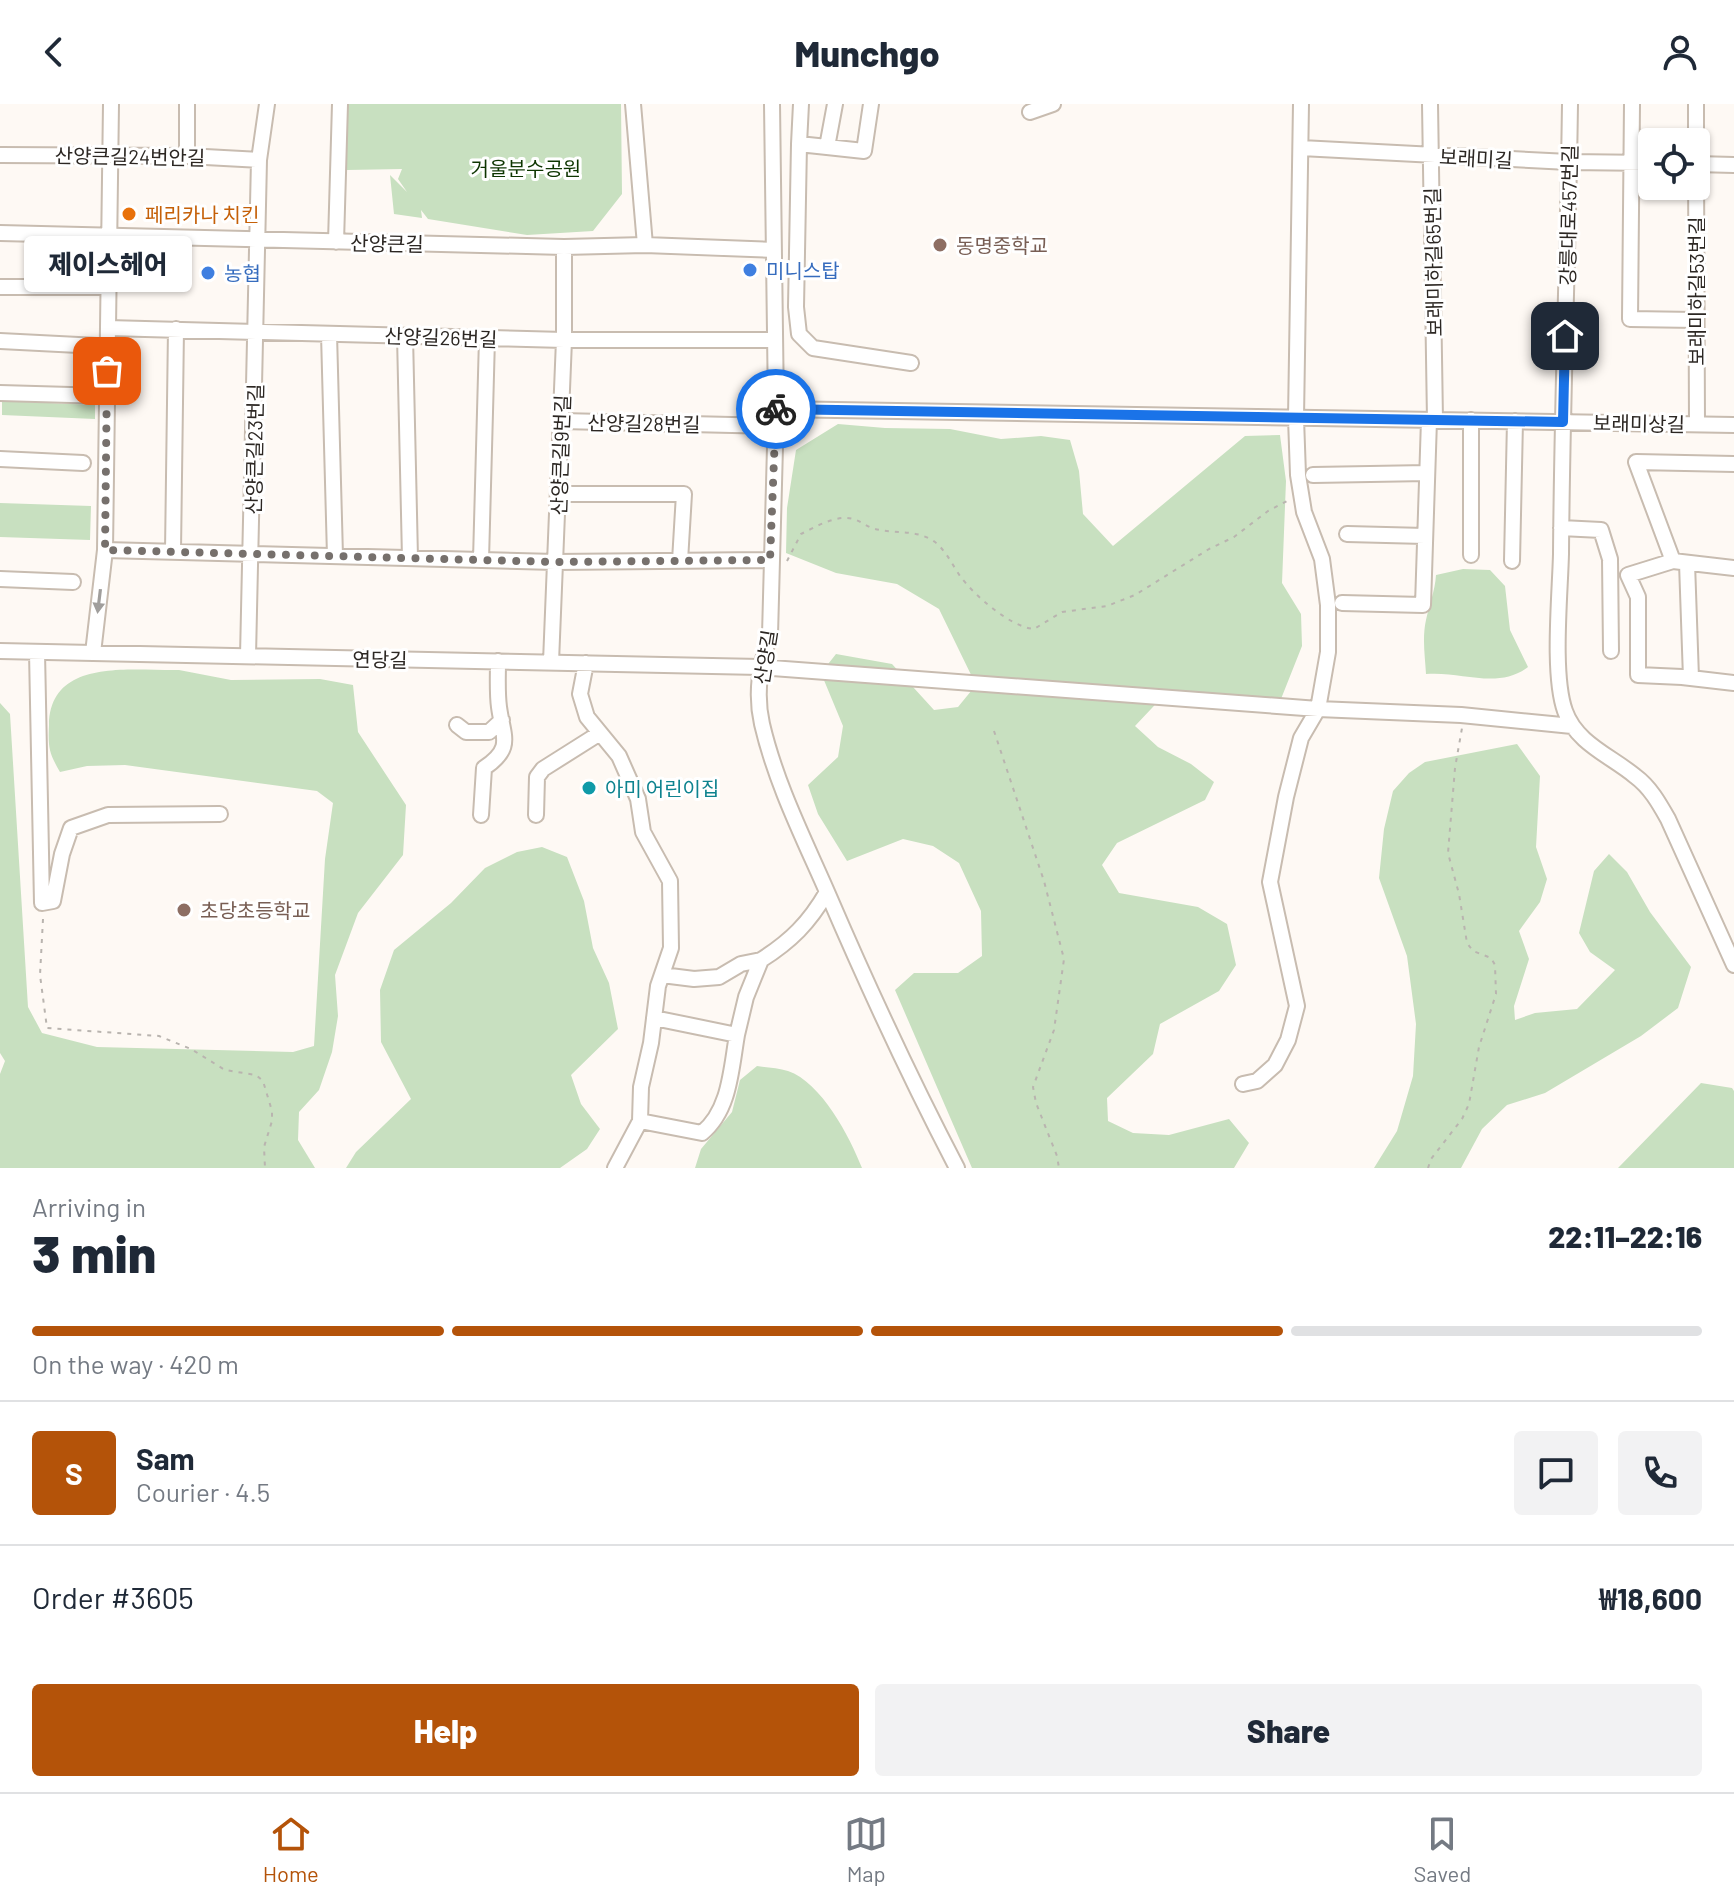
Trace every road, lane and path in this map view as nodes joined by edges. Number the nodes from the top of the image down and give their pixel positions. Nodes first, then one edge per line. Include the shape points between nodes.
1 (111, 104) edge
2 (187, 104) edge
3 (267, 104) edge
4 (340, 104) edge
5 (633, 104) edge
6 (772, 104) edge
7 (801, 104) edge
8 (835, 104) edge
9 (871, 104) edge
10 (1053, 104) edge
11 (1301, 104) edge
12 (1430, 104) edge
13 (1570, 104) edge
14 (1632, 104) edge
15 (1696, 104) edge
16 (1030, 112) dead end
17 (1696, 128) edge
18 (799, 144) junction
19 (827, 147) junction
20 (1301, 148) junction
21 (109, 154) junction
22 (0, 155) edge
23 (1431, 155) junction
24 (187, 156) junction
25 (259, 160) junction
26 (1569, 162) junction
27 (1632, 163) junction
28 (1638, 163) edge
29 (1710, 164) edge
30 (1734, 165) edge
31 (1696, 200) edge
32 (0, 233) edge
33 (108, 234) junction
34 (256, 241) junction
35 (336, 242) junction
36 (645, 245) junction
37 (564, 247) junction
38 (774, 250) junction
39 (0, 287) edge
40 (100, 287) dead end
41 (1696, 320) junction
42 (108, 328) junction
43 (176, 329) junction
44 (257, 332) junction
45 (329, 334) junction
46 (405, 336) junction
47 (487, 338) junction
48 (564, 340) junction
49 (775, 340) junction
50 (0, 341) edge
51 (98, 346) dead end
52 (911, 363) dead end
53 (0, 393) edge
54 (106, 396) junction
55 (776, 409) junction
56 (1296, 418) junction
57 (1432, 420) junction
58 (1471, 420) junction
59 (561, 421) junction
60 (1515, 421) junction
61 (1563, 422) junction
62 (1697, 424) junction
63 (1734, 425) edge
64 (775, 426) junction
65 (0, 459) edge
66 (83, 463) dead end
67 (1734, 464) edge
68 (1427, 473) junction
69 (1313, 475) dead end
70 (558, 494) junction
71 (1301, 495) junction
72 (1561, 528) junction
73 (1347, 534) dead end
74 (1425, 536) junction
75 (105, 550) junction
76 (173, 551) junction
77 (252, 554) junction
78 (1471, 555) dead end
79 (335, 556) junction
80 (410, 558) junction
81 (481, 560) junction
82 (770, 560) junction
83 (680, 561) junction
84 (1512, 561) dead end
85 (555, 562) junction
86 (1680, 562) junction
87 (1734, 568) edge
88 (0, 579) edge
89 (772, 581) junction
90 (73, 582) dead end
91 (1342, 603) dead end
92 (0, 651) edge
93 (1611, 651) dead end
94 (37, 652) junction
95 (93, 653) junction
96 (248, 656) junction
97 (498, 661) junction
98 (551, 662) junction
99 (586, 663) junction
100 (760, 667) junction
101 (1691, 678) junction
102 (1734, 683) edge
103 (1318, 709) junction
104 (1461, 715) junction
105 (502, 720) junction
106 (457, 725) dead end
107 (1572, 726) junction
108 (994, 731) dead end
109 (600, 733) junction
110 (220, 814) dead end
111 (481, 815) dead end
112 (536, 815) dead end
113 (827, 892) junction
114 (42, 903) junction
115 (761, 960) junction
116 (1734, 965) edge
117 (662, 975) junction
118 (654, 1018) junction
119 (737, 1035) junction
120 (1243, 1084) dead end
121 (640, 1121) junction
122 (265, 1168) edge
123 (615, 1168) edge
124 (957, 1168) edge
125 (1059, 1168) edge
126 (1428, 1168) edge

1 - 21 street
2 - 24 street
3 - 25 street, 산양큰길23번길
4 - 35 street
5 - 36 street
6 - 38 street, 산양길
7 - 18 street
8 - 19 street
9 - 19 street via 864,151
10 - 16 street
11 - 20 street
12 - 23 street, 보래미하길65번길
13 - 26 street, 강릉대로457번길
14 - 27 street
15 - 17 street
18 - 19 street
18 - 52 street via 799,334 813,348
20 - 23 street, 보래미길
20 - 56 street
21 - 22 street, 산양큰길24번안길
21 - 24 street, 산양큰길24번안길
21 - 33 street
23 - 26 street, 보래미길
23 - 57 street, 보래미하길65번길
24 - 25 street, 산양큰길24번안길
25 - 34 street, 산양큰길23번길
26 - 27 street, 보래미길
26 - 61 street, 강릉대로457번길
27 - 28 street, 보래미길
27 - 41 street via 1630,319
29 - 30 street
31 - 41 street, 보래미하길53번길
32 - 33 street, 산양큰길
33 - 34 street, 산양큰길
33 - 42 street
34 - 35 street, 산양큰길
34 - 44 street, 산양큰길23번길
35 - 37 street, 산양큰길
36 - 37 street, 산양큰길
36 - 38 street, 산양큰길
37 - 48 street, 산양큰길9번길
38 - 49 street, 산양길
39 - 40 street
41 - 62 street, 보래미하길53번길
42 - 43 street, 산양길26번길
42 - 54 street
43 - 44 street, 산양길26번길
43 - 76 street
44 - 45 street, 산양길26번길
44 - 77 street, 산양큰길23번길
45 - 46 street, 산양길26번길
45 - 79 street
46 - 47 street, 산양길26번길
46 - 80 street
47 - 48 street, 산양길26번길
47 - 81 street
48 - 49 street, 산양길26번길
48 - 59 street, 산양큰길9번길
49 - 55 street, 산양길
50 - 51 street
53 - 54 street
54 - 75 street
55 - 56 street, 보래미상길
55 - 64 street, 산양길
56 - 57 street, 보래미상길
56 - 71 street
57 - 58 street, 보래미상길
57 - 68 street, 보래미하길65번길
58 - 60 street, 보래미상길
58 - 78 street
59 - 64 street, 산양길28번길
59 - 70 street, 산양큰길9번길
60 - 61 street, 보래미상길
60 - 84 street
61 - 62 street, 보래미상길
61 - 72 street, 강릉대로457번길
62 - 63 street, 보래미상길
64 - 82 street, 산양길
65 - 66 street
67 - 86 street via 1636,462
68 - 69 street
68 - 74 street, 보래미하길65번길
70 - 83 street via 684,494
70 - 85 street, 산양큰길9번길
71 - 89 path via 1135,595 1107,606 1062,612 1034,629 996,611 928,538 848,518 801,534
71 - 103 street via 1322,559 1328,605 1328,652
72 - 93 street via 1601,530 1610,559
72 - 107 street, 강릉대로457번길 via 1559,674
73 - 74 street
74 - 91 street, 보래미하길65번길 via 1423,605
75 - 76 street
75 -> 95 street
76 - 77 street
77 - 79 street
77 - 96 street, 산양큰길23번길
79 - 80 street
80 - 81 street
81 - 85 street
82 - 83 street
82 - 89 street, 산양길
83 - 85 street
85 - 98 street, 산양큰길9번길
86 - 87 street
86 - 101 street
86 - 101 street via 1628,575 1638,597 1638,675
88 - 90 street
89 - 100 street, 산양길 via 770,635
92 - 94 street, 연당길
94 - 95 street, 연당길
94 - 114 street
95 - 96 street, 연당길
96 - 97 street, 연당길
97 - 98 street, 연당길
97 - 105 street
98 - 99 street, 연당길
99 - 100 street, 연당길
99 - 109 street via 580,694 587,717
100 - 103 street, 연당길
100 - 113 street, 산양길 via 761,723 790,810
101 - 102 street
103 - 104 street, 연당길
103 - 120 street via 1301,738 1270,882 1297,1006 1275,1065 1257,1081
104 - 107 street, 연당길
104 - 126 path via 1448,853 1467,943 1495,965 1496,994 1469,1104
105 - 106 street via 489,732 466,732
105 - 111 street via 507,737 499,758 484,768
107 - 116 street via 1655,797
108 - 125 path via 1064,959 1054,1030 1033,1087
109 - 112 street via 543,769 537,777
109 - 117 street via 619,756 638,799 643,832 670,881 671,948
110 - 114 street via 108,815 71,828 53,901
113 - 115 street via 788,944
113 - 124 street, 산양길
114 - 122 path via 40,975 47,1028 159,1036 225,1070 256,1075 272,1111
115 - 117 street via 719,977
115 - 119 street
117 - 118 street
118 - 119 street
118 - 121 street
119 - 121 street via 726,1097 714,1123 702,1133
121 - 123 street

